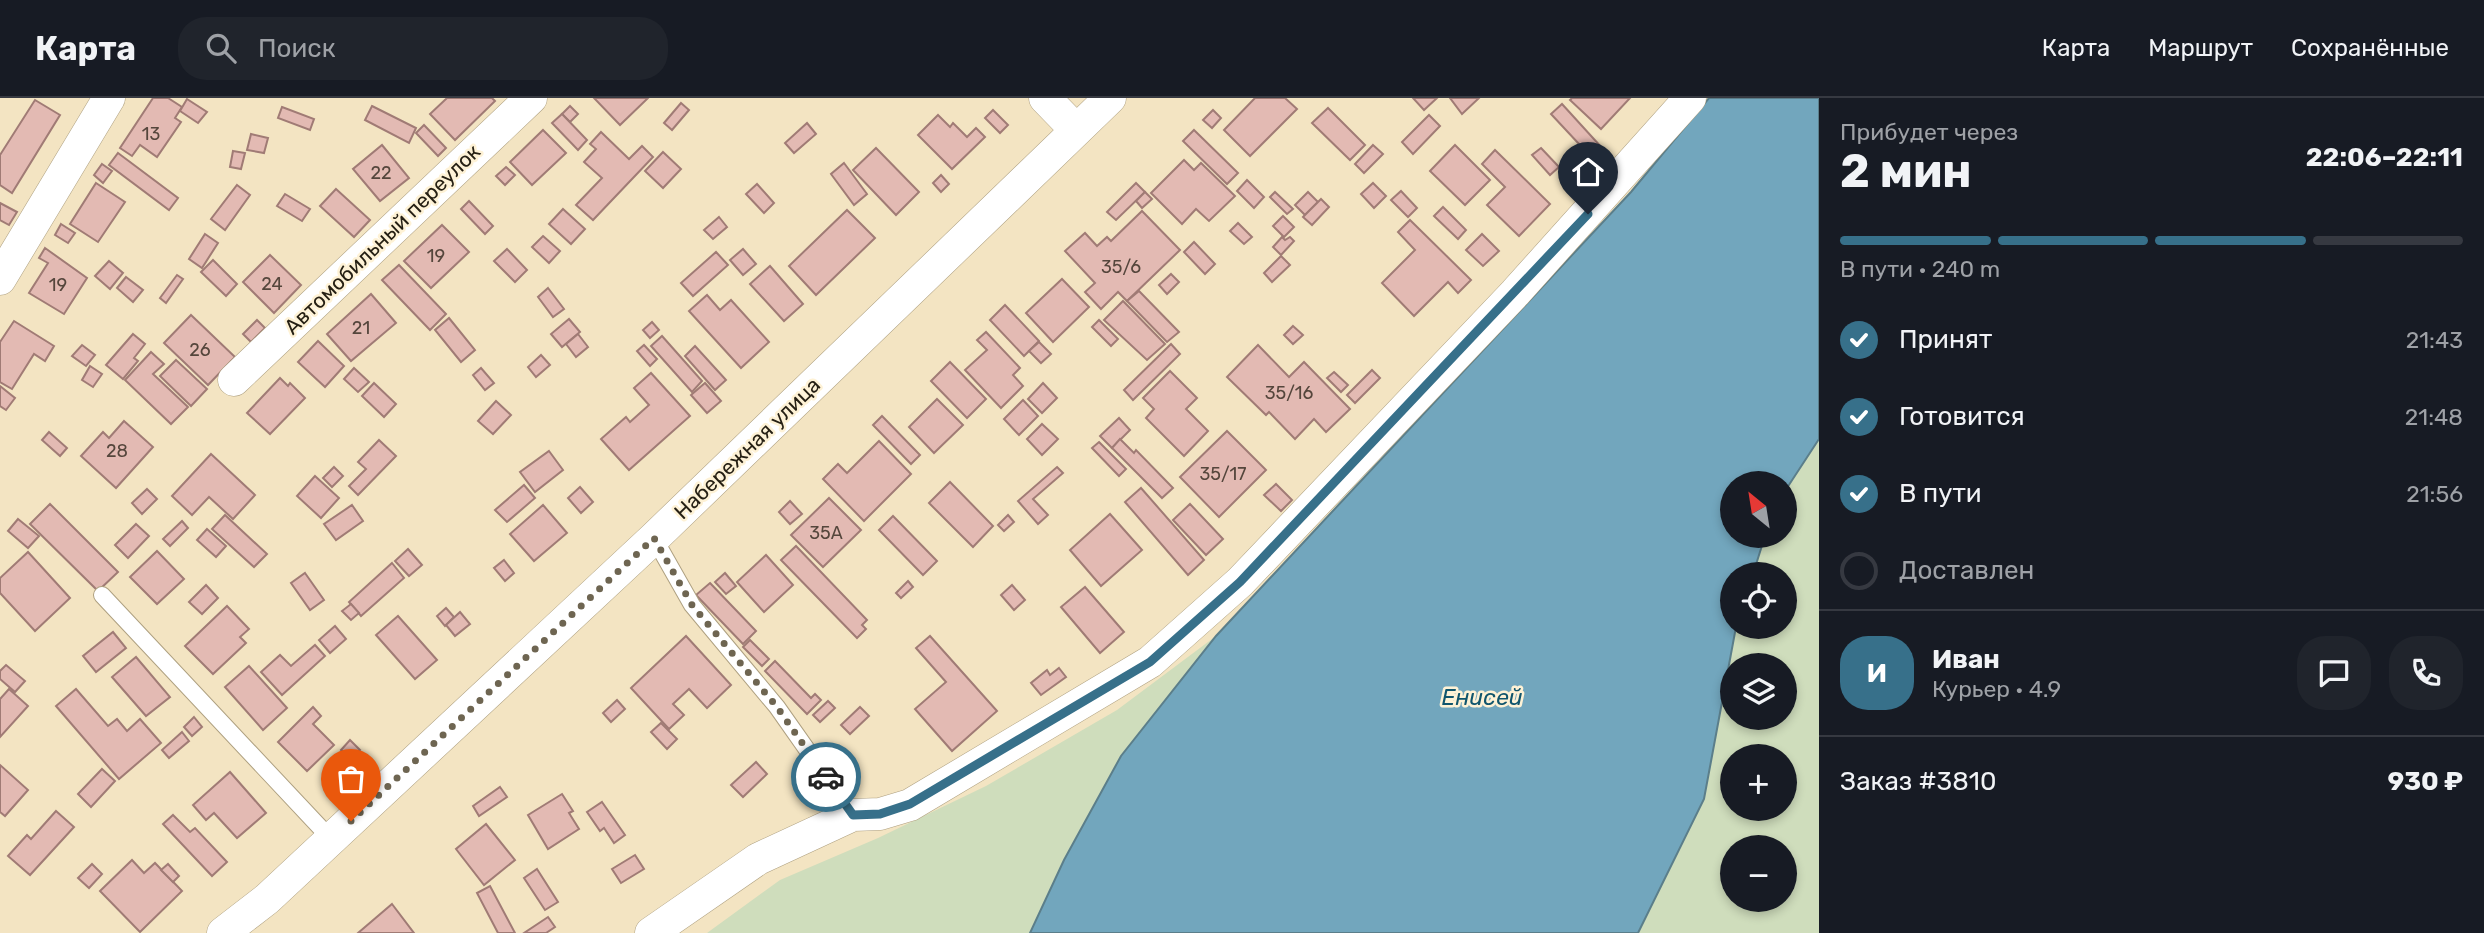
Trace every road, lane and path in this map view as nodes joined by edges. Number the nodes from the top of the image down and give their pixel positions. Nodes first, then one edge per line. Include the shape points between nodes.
1 (109, 98) edge
2 (531, 98) edge
3 (1045, 98) edge
4 (1110, 98) edge
5 (1690, 98) edge
6 (1076, 130) junction
7 (0, 279) edge
8 (234, 380) dead end
9 (654, 538) junction
10 (102, 595) dead end
11 (853, 815) junction
12 (331, 839) junction
13 (223, 933) edge
14 (651, 933) edge

1 - 7 street
2 - 8 street, Автомобильный переулок
3 - 6 street
4 - 6 street, Набережная улица
5 - 11 street via 1365,452 1240,582 1150,662 910,804 880,814
6 - 9 street, Набережная улица
9 - 11 lane via 692,605 777,707
9 - 12 street, Набережная улица
10 - 12 lane
11 - 14 street via 758,859
12 - 13 street, Набережная улица

